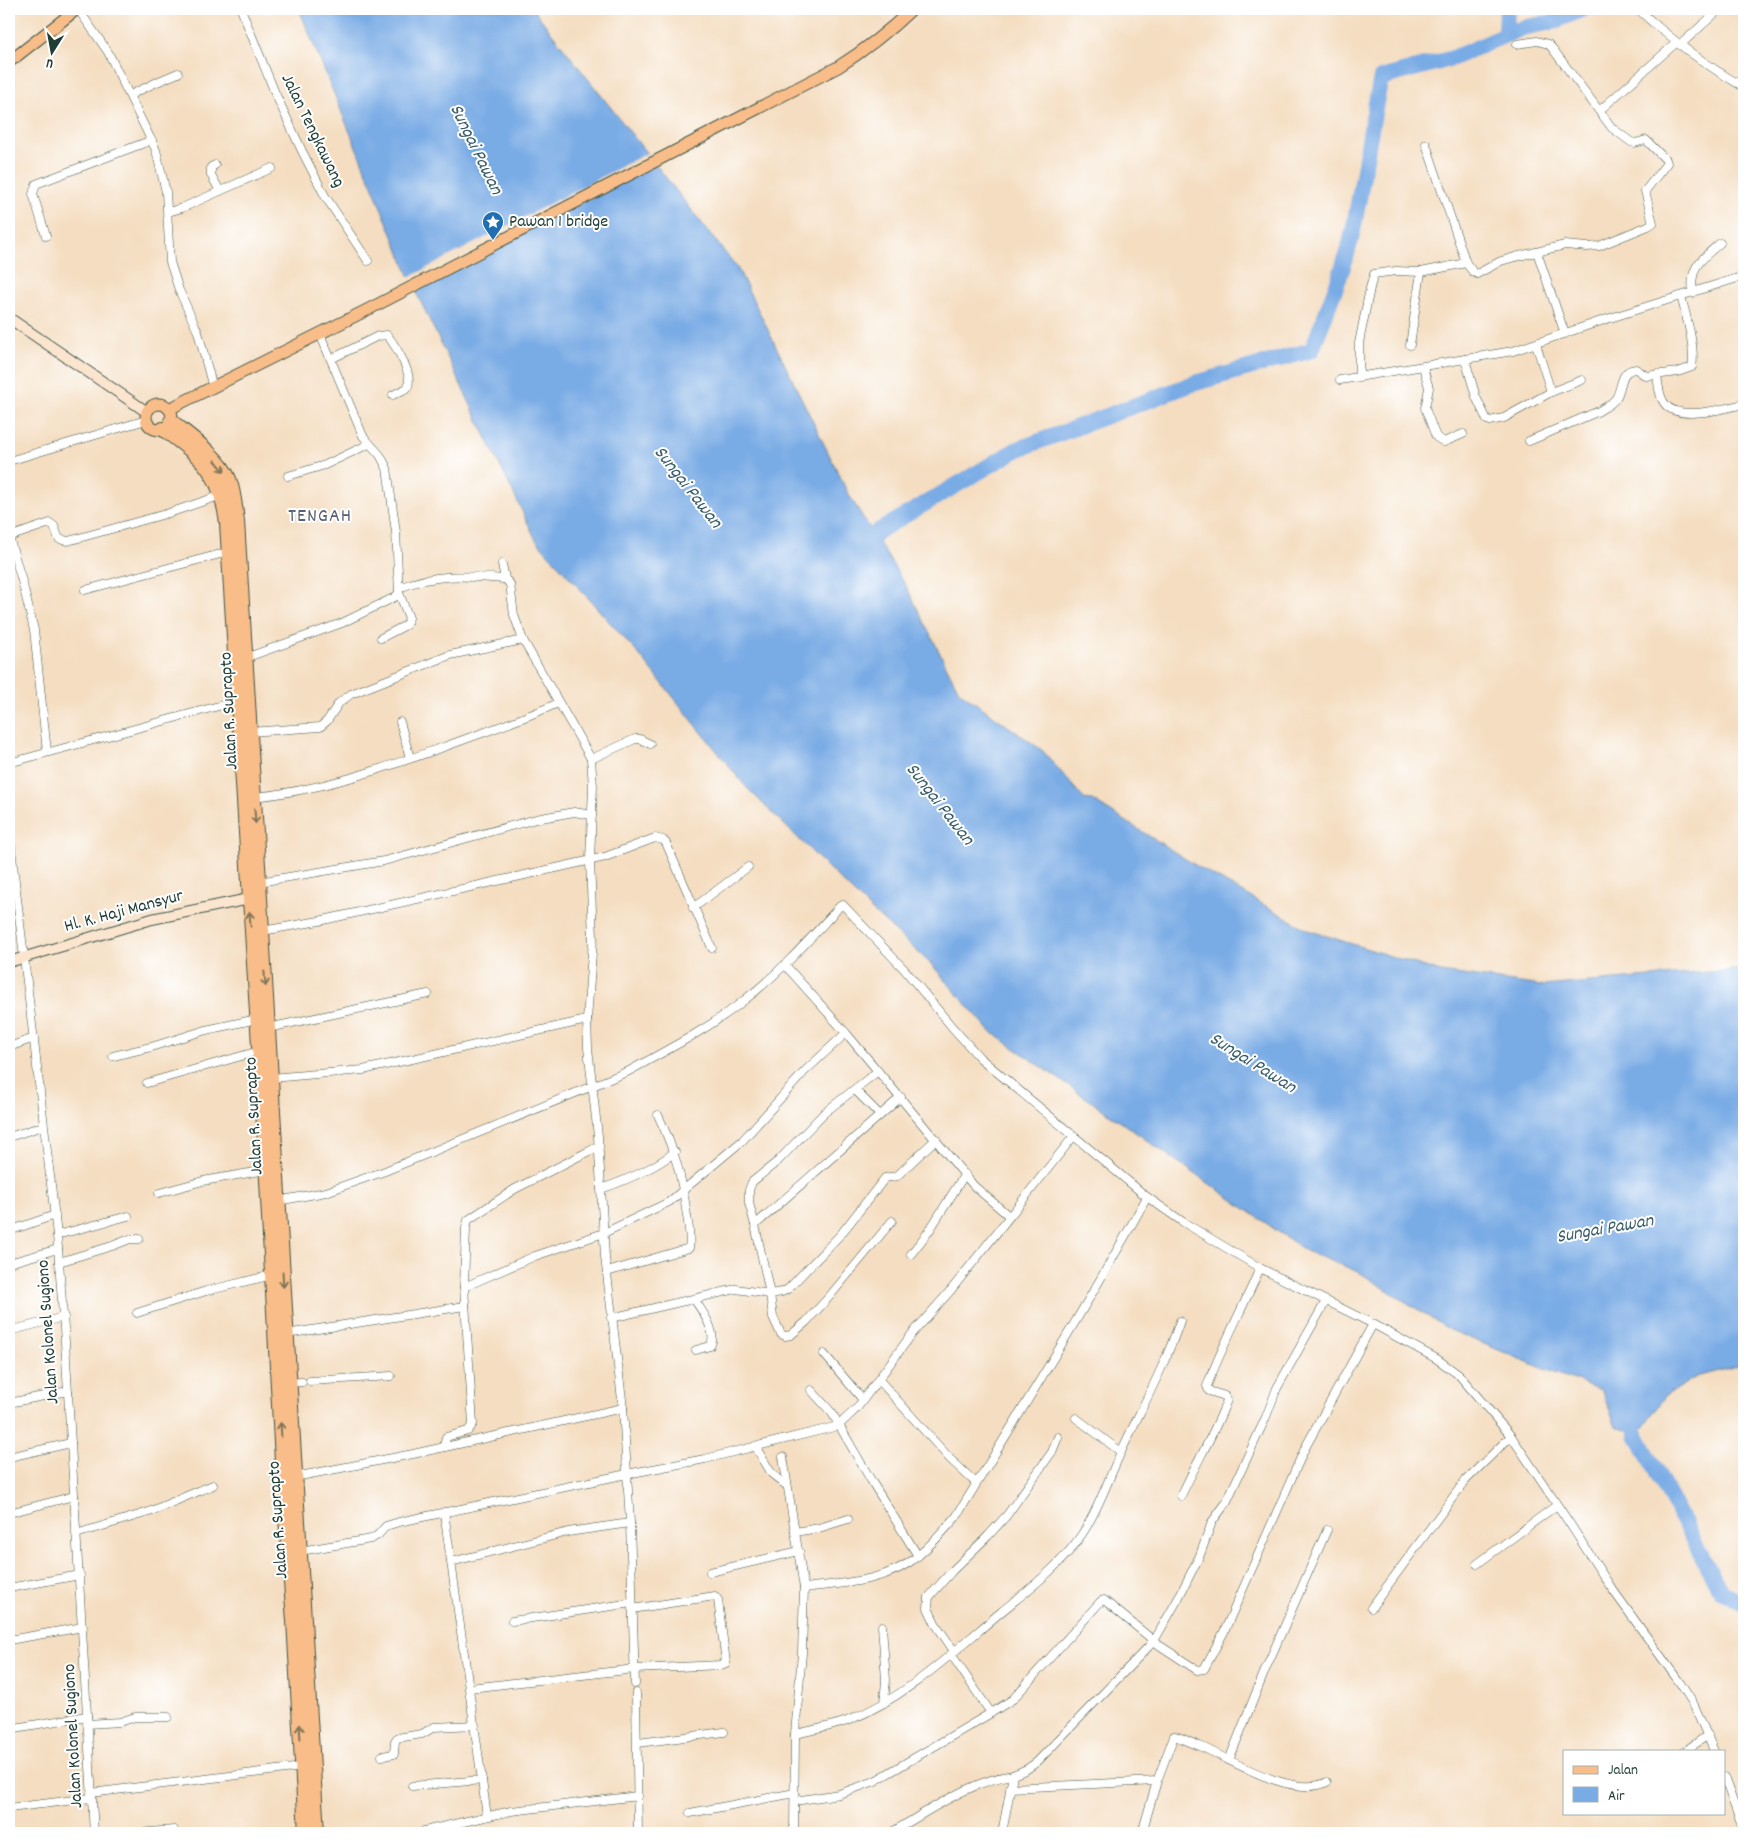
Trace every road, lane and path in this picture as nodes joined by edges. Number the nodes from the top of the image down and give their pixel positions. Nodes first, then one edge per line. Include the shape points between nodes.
1 (78, 9) edge
2 (240, 9) edge
3 (912, 9) edge
4 (1638, 9) edge
5 (1720, 9) edge
6 (1517, 44) dead end
7 (1678, 44) junction
8 (9, 62) edge
9 (178, 74) dead end
10 (1744, 78) edge
11 (1741, 85) edge
12 (130, 95) junction
13 (1602, 109) junction
14 (152, 140) junction
15 (1426, 144) dead end
16 (215, 165) dead end
17 (272, 168) dead end
18 (220, 191) junction
19 (168, 212) junction
20 (46, 236) dead end
21 (1720, 243) dead end
22 (1537, 252) junction
23 (368, 261) dead end
24 (1466, 262) junction
25 (1421, 272) junction
26 (1744, 276) edge
27 (1693, 293) junction
28 (1681, 296) junction
29 (9, 318) edge
30 (320, 334) junction
31 (1565, 334) junction
32 (1536, 344) junction
33 (1410, 345) dead end
34 (331, 359) junction
35 (1465, 359) junction
36 (1422, 367) junction
37 (1657, 374) junction
38 (1359, 378) junction
39 (1340, 380) dead end
40 (1582, 380) dead end
41 (213, 388) junction
42 (1551, 392) junction
43 (393, 395) dead end
44 (1744, 404) edge
45 (147, 416) junction
46 (168, 420) junction
47 (1463, 434) dead end
48 (1530, 441) dead end
49 (369, 444) junction
50 (9, 461) edge
51 (288, 476) dead end
52 (222, 495) junction
53 (9, 537) edge
54 (228, 552) junction
55 (12, 558) edge
56 (502, 564) dead end
57 (505, 579) junction
58 (86, 590) dead end
59 (399, 591) junction
60 (381, 638) dead end
61 (523, 640) junction
62 (245, 658) junction
63 (237, 701) junction
64 (558, 702) junction
65 (400, 722) dead end
66 (250, 732) junction
67 (650, 744) dead end
68 (47, 752) junction
69 (410, 758) junction
70 (591, 759) junction
71 (9, 763) edge
72 (247, 780) junction
73 (253, 796) junction
74 (592, 816) junction
75 (9, 831) edge
76 (590, 860) junction
77 (748, 868) dead end
78 (259, 882) junction
79 (248, 899) junction
80 (693, 908) junction
81 (262, 931) junction
82 (712, 948) dead end
83 (24, 956) junction
84 (9, 962) edge
85 (785, 965) junction
86 (428, 994) dead end
87 (260, 1011) junction
88 (587, 1020) junction
89 (268, 1028) junction
90 (846, 1033) junction
91 (34, 1038) junction
92 (9, 1046) edge
93 (259, 1051) junction
94 (113, 1056) dead end
95 (878, 1071) junction
96 (271, 1078) junction
97 (147, 1083) dead end
98 (593, 1086) junction
99 (855, 1090) junction
100 (901, 1097) junction
101 (658, 1115) dead end
102 (880, 1115) junction
103 (43, 1126) junction
104 (9, 1137) edge
105 (1073, 1137) junction
106 (936, 1139) junction
107 (599, 1146) junction
108 (675, 1152) junction
109 (266, 1170) junction
110 (965, 1174) junction
111 (601, 1189) junction
112 (684, 1190) junction
113 (159, 1193) dead end
114 (1146, 1197) junction
115 (278, 1201) junction
116 (55, 1216) junction
117 (128, 1216) dead end
118 (1009, 1216) junction
119 (892, 1221) dead end
120 (755, 1225) junction
121 (9, 1231) edge
122 (604, 1233) junction
123 (57, 1235) junction
124 (139, 1239) dead end
125 (58, 1249) junction
126 (911, 1254) dead end
127 (59, 1262) junction
128 (9, 1263) edge
129 (1260, 1268) junction
130 (607, 1272) junction
131 (272, 1275) junction
132 (464, 1287) junction
133 (770, 1294) junction
134 (694, 1299) junction
135 (1326, 1301) junction
136 (465, 1306) junction
137 (138, 1313) dead end
138 (64, 1317) junction
139 (611, 1318) junction
140 (1180, 1321) dead end
141 (1373, 1324) junction
142 (9, 1331) edge
143 (286, 1334) junction
144 (696, 1350) dead end
145 (824, 1354) dead end
146 (282, 1357) junction
147 (391, 1376) dead end
148 (879, 1380) junction
149 (300, 1382) junction
150 (811, 1390) dead end
151 (68, 1391) junction
152 (863, 1400) junction
153 (9, 1403) edge
154 (623, 1408) junction
155 (1076, 1418) dead end
156 (838, 1426) junction
157 (1511, 1436) junction
158 (1058, 1437) dead end
159 (779, 1440) junction
160 (71, 1444) junction
161 (755, 1446) junction
162 (444, 1447) junction
163 (1121, 1452) junction
164 (9, 1457) edge
165 (627, 1474) junction
166 (294, 1477) junction
167 (976, 1483) junction
168 (213, 1485) dead end
169 (787, 1486) junction
170 (74, 1496) junction
171 (1181, 1496) dead end
172 (1557, 1505) junction
173 (444, 1512) junction
174 (9, 1513) edge
175 (848, 1519) dead end
176 (630, 1523) junction
177 (1327, 1530) dead end
178 (795, 1532) junction
179 (76, 1534) junction
180 (300, 1551) junction
181 (799, 1551) junction
182 (918, 1556) junction
183 (451, 1562) junction
184 (1477, 1564) dead end
185 (710, 1572) dead end
186 (80, 1575) junction
187 (9, 1588) edge
188 (804, 1588) junction
189 (632, 1606) junction
190 (1371, 1608) dead end
191 (512, 1621) dead end
192 (882, 1626) dead end
193 (83, 1627) junction
194 (9, 1640) edge
195 (1154, 1641) junction
196 (953, 1652) junction
197 (634, 1669) junction
198 (635, 1684) dead end
199 (470, 1688) junction
200 (636, 1693) dead end
201 (884, 1702) junction
202 (991, 1713) junction
203 (168, 1717) dead end
204 (87, 1720) junction
205 (475, 1724) junction
206 (9, 1729) edge
207 (724, 1732) dead end
208 (796, 1734) junction
209 (1708, 1735) junction
210 (638, 1743) junction
211 (1686, 1750) edge
212 (1714, 1750) edge
213 (382, 1756) dead end
214 (1229, 1760) junction
215 (302, 1768) junction
216 (1013, 1775) junction
217 (482, 1780) junction
218 (1157, 1781) junction
219 (1327, 1782) dead end
220 (1726, 1782) edge
221 (412, 1786) dead end
222 (1010, 1788) junction
223 (309, 1790) junction
224 (91, 1796) junction
225 (638, 1796) junction
226 (795, 1797) junction
227 (9, 1808) edge
228 (690, 1813) dead end
229 (486, 1816) junction
230 (174, 1830) dead end
231 (424, 1832) dead end
232 (1744, 1832) edge
233 (94, 1833) edge
234 (138, 1833) edge
235 (306, 1833) edge
236 (317, 1833) edge
237 (638, 1833) edge
238 (794, 1833) edge
239 (890, 1833) edge
240 (1002, 1833) edge
241 (1142, 1833) edge

1 - 8 main road
1 - 12 street via 108,52
2 - 23 street, Jalan Tengkawang via 275,93 325,196
3 - 30 main road via 884,35 838,67
4 - 7 street
5 - 7 street
6 - 13 street via 1533,41 1548,44
7 - 11 street
7 - 13 street
9 - 12 street
10 - 11 street
12 - 14 street
13 - 22 street via 1618,133 1633,142 1646,140 1666,160 1664,168 1645,191 1653,222 1599,246 1565,244
14 - 19 street via 163,177
14 - 20 street via 36,184 33,194
15 - 24 street
16 - 18 street via 210,173
17 - 18 street
18 - 19 street
19 - 41 street via 170,262 198,332
21 - 27 street via 1696,267 1692,279
22 - 24 street via 1501,261 1476,274
22 - 31 street
24 - 25 street
25 - 33 street
25 - 38 street via 1396,271 1373,276 1358,343
26 - 27 street
27 - 28 street
28 - 31 street
28 - 37 street via 1691,344 1692,368
29 - 45 street
30 - 34 street
30 - 41 main road
31 - 32 street
32 - 35 street
32 - 42 street
34 - 43 street via 378,336 387,335 403,361 410,381 408,388
34 - 49 street
35 - 36 street
35 - 42 street via 1476,397 1487,420 1512,415
36 - 38 street
36 - 47 street via 1429,388 1424,406 1436,437 1444,442
37 - 44 street via 1662,398 1673,410 1703,412
37 - 48 street via 1646,376 1636,369 1630,370 1609,405
38 - 39 street
40 - 42 street
41 - 46 main road
45 - 46 main road via 154,429
45 - 46 main road via 150,408 157,404 162,405
45 - 50 street
46 - 52 highway, Jalan R. Suprapto via 203,463
46 -> 62 highway, Jalan R. Suprapto via 217,462 233,492
49 - 51 street via 329,463
49 - 59 street via 388,468
52 - 53 street via 68,541 59,539 50,523
52 - 54 highway, Jalan R. Suprapto
53 - 55 street
54 - 58 street
54 - 63 highway, Jalan R. Suprapto
55 - 68 street via 34,630
56 - 57 street
57 - 59 street via 437,577 421,580
57 - 61 street via 510,584 514,615
59 - 60 street via 409,620 406,625
59 - 62 street via 397,596 350,620
61 - 64 street
61 - 66 street via 450,654 350,694 317,728
62 - 66 highway, Jalan R. Suprapto
63 - 68 street
63 - 72 highway, Jalan R. Suprapto
64 - 69 street via 516,721
64 - 70 street
65 - 69 street
66 - 72 highway, Jalan R. Suprapto
67 - 70 street via 635,739
68 - 71 street
69 - 73 street via 330,784
70 - 74 street via 594,786
72 - 73 highway, Jalan R. Suprapto
72 - 79 highway, Jalan R. Suprapto
73 -> 78 highway, Jalan R. Suprapto
74 - 76 street
74 - 78 street via 574,812 536,819 384,861
75 - 83 street, Jalan Kolonel Sugiono
76 - 80 street via 659,838 666,844
76 - 81 street
76 - 88 street via 593,939
77 - 80 street
78 - 81 highway, Jalan R. Suprapto
79 - 83 street, Hl. K. Haji Mansyur via 152,919
87 -> 79 highway, Jalan R. Suprapto
80 - 82 street
81 -> 87 highway, Jalan R. Suprapto
83 - 84 street, Hl. K. Haji Mansyur
83 - 91 street, Jalan Kolonel Sugiono
85 - 90 street
85 - 98 street via 742,1003 717,1019 636,1067
85 - 105 street via 840,906 844,906 904,969 980,1058
86 - 89 street
87 - 89 highway, Jalan R. Suprapto
87 - 93 highway, Jalan R. Suprapto
87 - 94 street via 151,1047
88 - 96 street via 363,1070
88 - 98 street
89 - 96 highway, Jalan R. Suprapto
90 - 95 street
90 - 112 street via 805,1071 742,1141
91 - 92 street
91 - 103 street, Jalan Kolonel Sugiono
93 - 97 street
93 - 109 highway, Jalan R. Suprapto
95 - 99 street
95 - 100 street
96 - 115 highway, Jalan R. Suprapto
98 - 107 street
98 - 115 street via 358,1181 326,1192
99 - 102 street
99 - 120 street via 824,1112 778,1161 752,1182 749,1203
100 - 102 street
100 - 106 street
101 - 108 street
102 - 120 street
103 - 104 street
103 - 116 street, Jalan Kolonel Sugiono
105 - 114 street
105 - 118 street
106 - 110 street
106 - 133 street via 896,1176 885,1178 841,1234 798,1280 782,1292
107 - 111 street
107 - 132 street via 515,1190 468,1220
108 - 111 street via 632,1178
108 - 112 street
109 - 113 street
109 - 131 highway, Jalan R. Suprapto
110 - 118 street
110 - 126 street
111 - 122 street
112 - 122 street via 668,1202
112 - 130 street via 690,1243 687,1250
114 - 129 street
114 - 167 street via 1073,1325
115 -> 143 highway, Jalan R. Suprapto
116 - 121 street
116 - 123 street, Jalan Kolonel Sugiono
117 - 123 street
118 - 148 street via 912,1334
119 - 133 street via 829,1297 791,1335 783,1336 776,1327
120 - 133 street
122 - 130 street
122 - 132 street via 542,1253
123 - 125 street, Jalan Kolonel Sugiono
124 - 127 street
125 - 127 street, Jalan Kolonel Sugiono
125 - 128 street
127 - 138 street, Jalan Kolonel Sugiono
129 - 135 street
129 - 171 street via 1219,1353 1207,1386 1209,1391 1225,1396 1226,1400
130 - 139 street
131 - 137 street via 206,1291
131 - 146 highway, Jalan R. Suprapto
132 - 136 street
133 - 134 street via 736,1289
134 - 139 street
134 - 144 street via 708,1318 712,1341 710,1346
135 - 141 street
135 - 195 street via 1277,1388 1226,1503 1212,1522 1200,1555
136 - 143 street
136 - 162 street via 473,1424 468,1431 446,1438
138 - 142 street
138 - 151 street, Jalan Kolonel Sugiono
139 - 154 street
140 - 163 street via 1163,1368
141 - 157 street via 1459,1374
141 - 195 street via 1305,1448 1204,1670 1197,1670
143 - 146 highway, Jalan R. Suprapto
145 - 152 street
146 - 149 highway, Jalan R. Suprapto
215 -> 146 highway, Jalan R. Suprapto via 284,1480
147 - 149 street
148 - 152 street
148 - 167 street
149 - 166 highway, Jalan R. Suprapto
150 - 156 street
151 - 153 street
151 - 160 street, Jalan Kolonel Sugiono
152 - 156 street
154 - 162 street
154 - 165 street
155 - 163 street
156 - 159 street
156 - 182 street
157 - 172 street
157 - 190 street via 1465,1481
158 - 196 street via 1052,1452 1007,1515 928,1597 928,1608
159 - 161 street
159 - 169 street
160 - 164 street
160 - 170 street, Jalan Kolonel Sugiono
161 - 165 street
161 - 169 street via 772,1474
162 - 166 street
163 - 196 street via 1083,1533 1072,1547 1055,1566
165 - 173 street
165 - 176 street
166 - 180 highway, Jalan R. Suprapto
167 - 182 street via 956,1517
168 - 179 street via 149,1512
169 - 178 street
170 - 174 street
170 - 179 street, Jalan Kolonel Sugiono
172 - 184 street
172 - 209 street via 1680,1683
173 - 180 street via 386,1526 371,1539
173 - 183 street
175 - 178 street
176 - 183 street via 568,1532
176 - 189 street
177 - 214 street
178 - 181 street
179 - 186 street, Jalan Kolonel Sugiono
180 - 223 highway, Jalan R. Suprapto
181 - 185 street
181 - 188 street
182 - 188 street via 882,1576
183 - 199 street
186 - 187 street
186 - 193 street, Jalan Kolonel Sugiono
188 - 208 street
189 - 191 street
189 - 197 street
189 - 197 street via 715,1596 726,1659 721,1665
192 - 201 street via 886,1680
193 - 194 street
193 - 204 street, Jalan Kolonel Sugiono
195 - 202 street via 1108,1602 1101,1601 1013,1698
195 - 216 street via 1037,1762
196 - 201 street
196 - 202 street
197 - 198 street
197 - 199 street
199 - 205 street
200 - 210 street
201 - 208 street via 847,1720
202 - 226 street via 875,1781 838,1794
203 - 204 street via 120,1722
204 - 206 street
204 - 224 street, Jalan Kolonel Sugiono
205 - 213 street via 434,1727 422,1734 397,1738 394,1754
205 - 217 street
207 - 210 street
208 - 226 street
209 - 211 street
209 - 212 street
210 - 225 street
214 - 218 street via 1174,1736
214 - 219 street via 1296,1785 1310,1787
215 - 223 highway, Jalan R. Suprapto
215 - 224 street
216 - 222 street
216 - 239 street via 987,1780
217 - 221 street
217 - 229 street
218 - 222 street
218 - 241 street
220 - 232 street
222 - 240 street
223 - 235 highway, Jalan R. Suprapto
223 - 236 highway, Jalan R. Suprapto
224 - 227 street
224 - 233 street, Jalan Kolonel Sugiono
225 - 229 street
225 - 237 street
226 - 228 street
226 - 238 street
229 - 231 street
230 - 234 street

